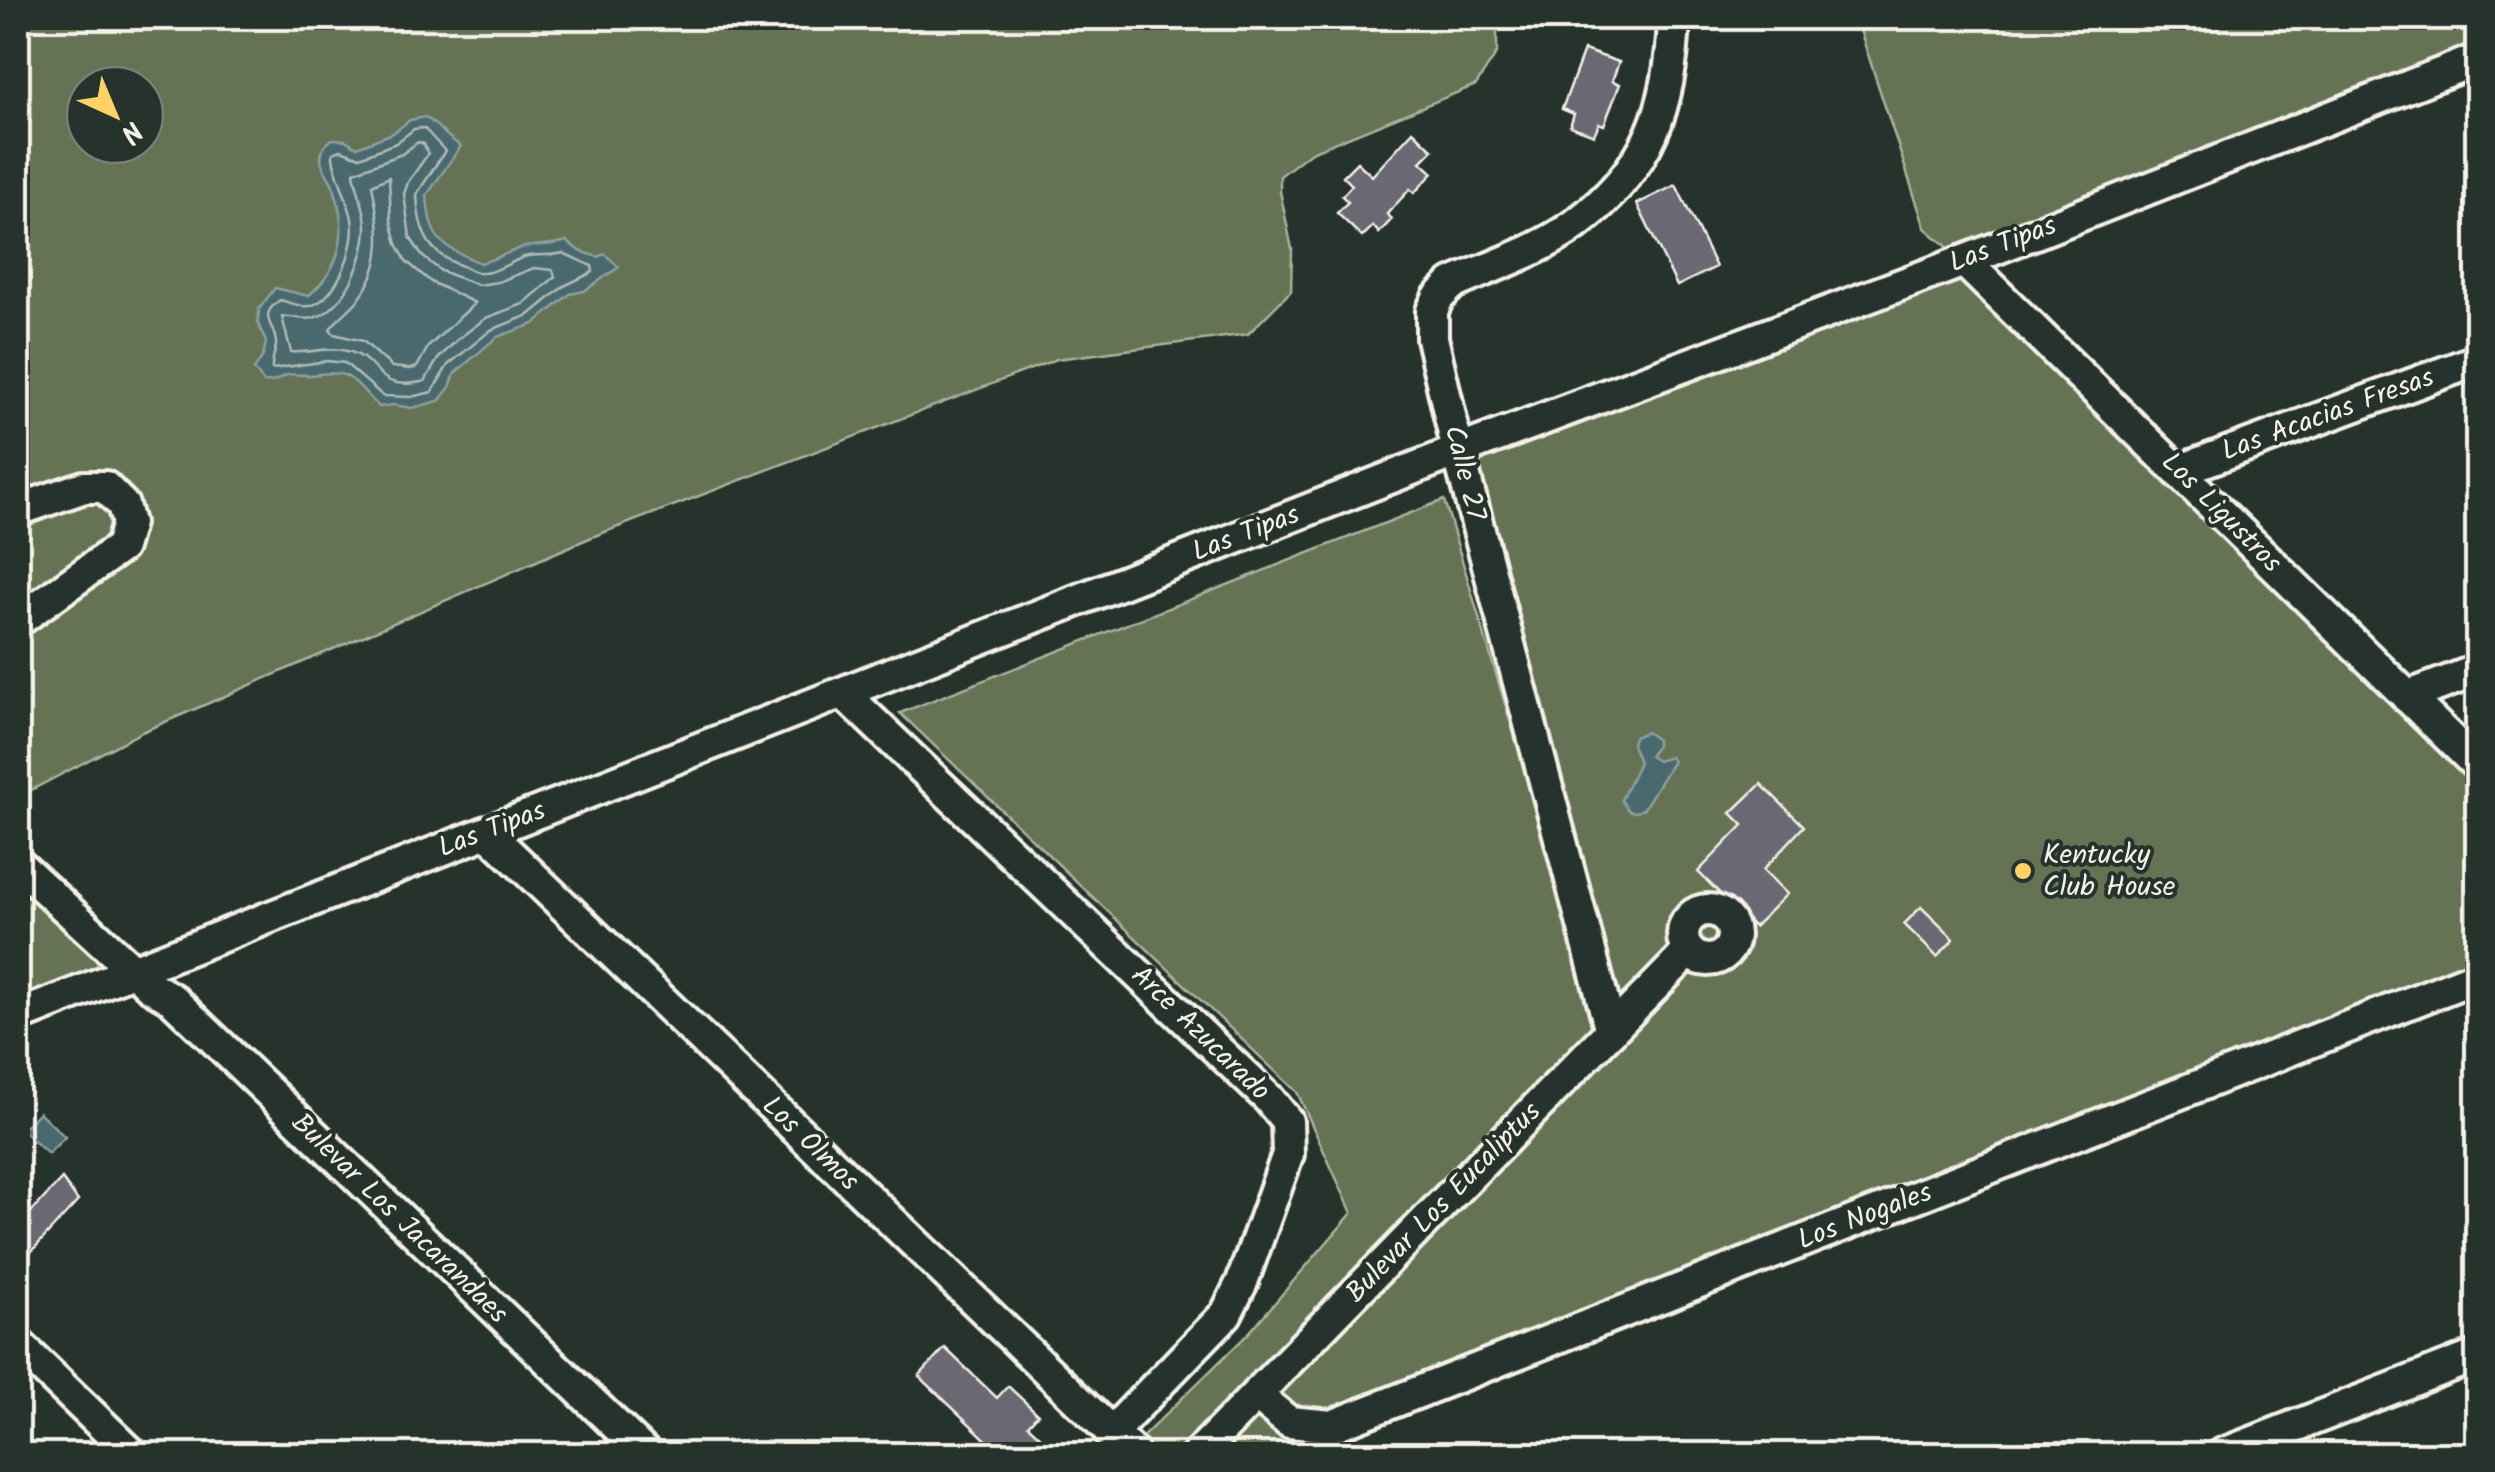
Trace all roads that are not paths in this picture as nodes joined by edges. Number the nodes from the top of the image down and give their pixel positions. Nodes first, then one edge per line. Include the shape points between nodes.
1 (1674, 18) edge
2 (2478, 58) edge
3 (1964, 261) junction
4 (2478, 360) edge
5 (1458, 451) junction
6 (2178, 471) junction
7 (18, 510) edge
8 (18, 621) edge
9 (2478, 670) edge
10 (843, 692) junction
11 (2407, 696) junction
12 (2478, 766) edge
13 (487, 832) junction
14 (18, 864) edge
15 (1689, 951) dead end
16 (2478, 976) edge
17 (142, 978) junction
18 (18, 1016) edge
19 (1611, 1031) junction
20 (18, 1344) edge
21 (2478, 1355) edge
22 (1256, 1395) junction
23 (1110, 1434) junction
24 (132, 1454) edge
25 (624, 1454) edge
26 (646, 1454) edge
27 (1134, 1454) edge
28 (1198, 1454) edge
29 (2223, 1454) edge

1 - 5 street, Calle 27 via 1663,110 1643,152 1611,193 1574,226 1452,284 1432,310 1432,338
2 - 3 street, Las Tipas
3 - 5 street, Las Tipas
3 - 6 street, Los Ligustros
4 - 6 street, Las Acacias Fresas
5 - 10 street, Las Tipas
5 - 19 street, Calle 27
6 - 11 street, Los Ligustros
7 - 8 street via 84,487 106,487 124,505 128,524 121,547
9 - 11 street
10 - 13 street, Las Tipas
10 - 23 street, Arce Azucarado via 1287,1121 1288,1154 1226,1314
11 - 12 street, Los Ligustros
13 - 17 street, Las Tipas
13 - 23 street, Los Olmos
14 - 17 street, Bulevar Los Jacarandaes
15 - 19 street, Bulevar Los Eucaliptus
16 - 22 street, Los Nogales via 1332,1426 1289,1422
17 - 18 street, Las Tipas
17 - 25 street, Bulevar Los Jacarandaes via 160,1008
17 - 26 street, Bulevar Los Jacarandaes via 172,999
19 - 22 street, Bulevar Los Eucaliptus
20 - 24 street
21 - 29 street
22 - 28 street, Bulevar Los Eucaliptus
23 - 27 street, Los Olmos

